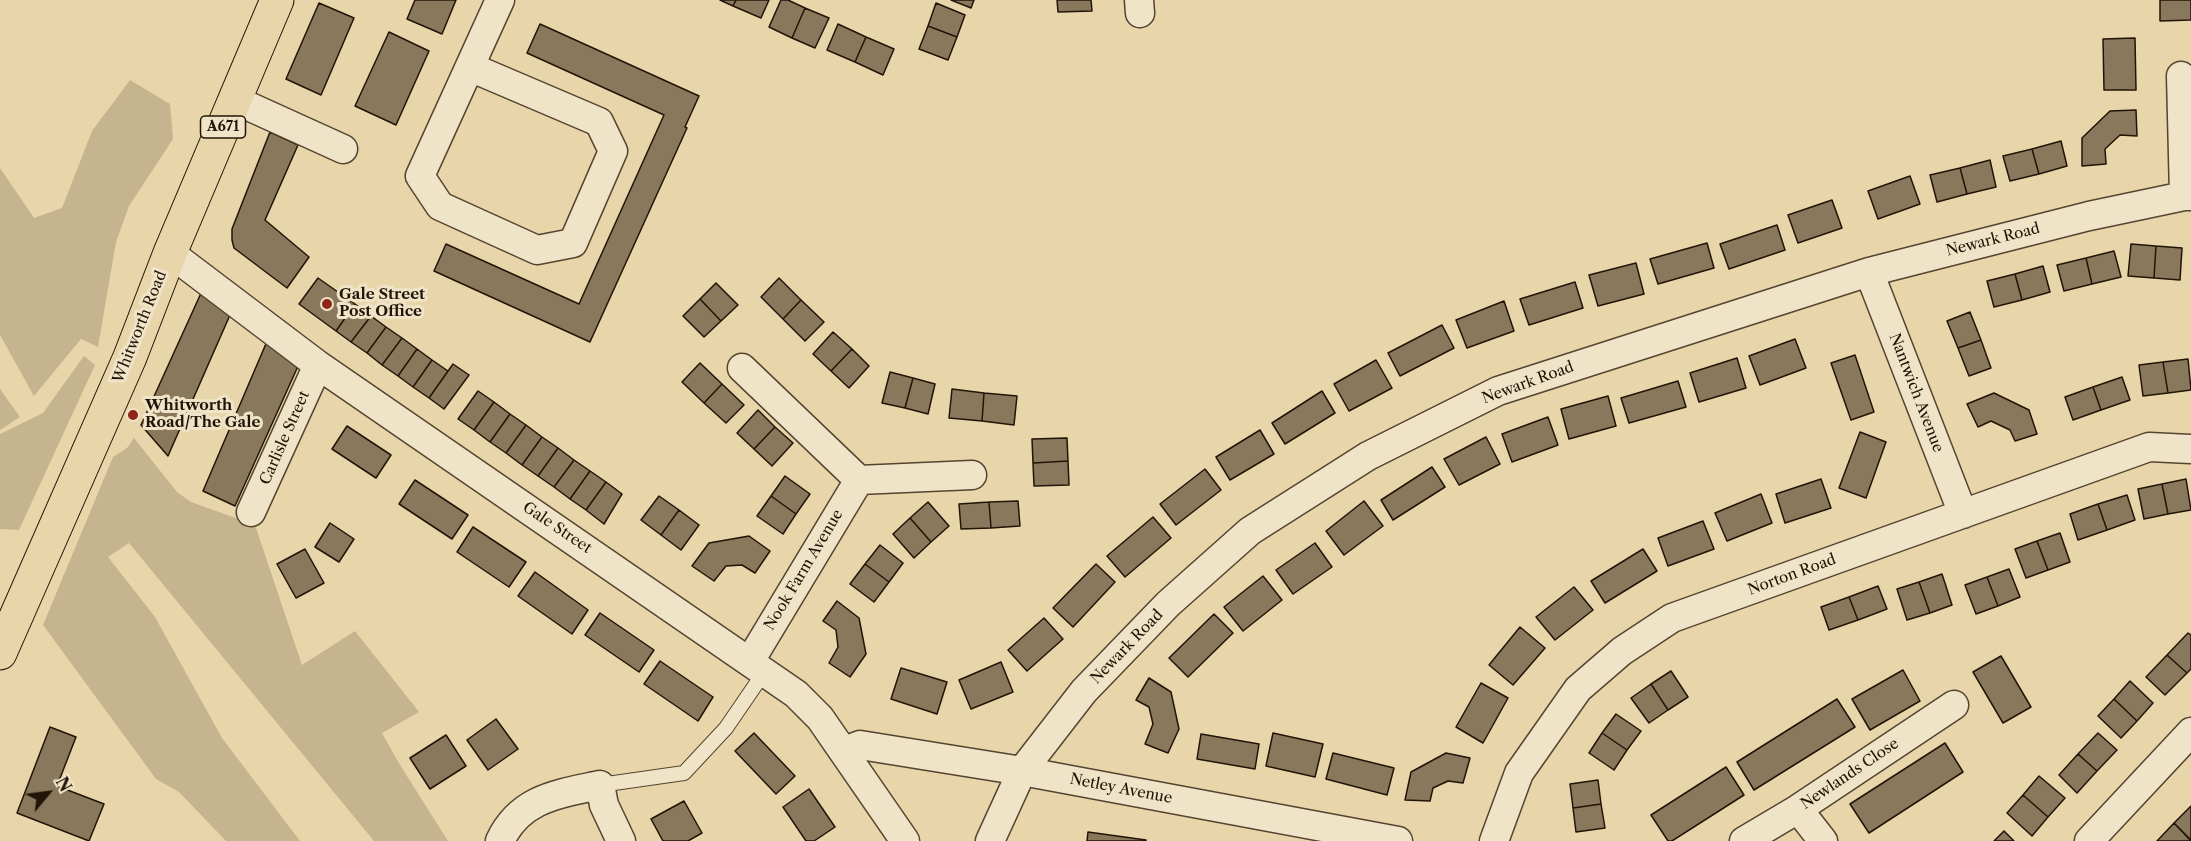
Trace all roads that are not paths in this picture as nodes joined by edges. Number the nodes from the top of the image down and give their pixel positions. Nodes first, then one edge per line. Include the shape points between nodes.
1 (277, 0) edge
2 (500, 0) edge
3 (470, 67) junction
4 (2181, 76) dead end
5 (235, 100) junction
6 (343, 149) dead end
7 (2187, 196) edge
8 (170, 253) junction
9 (1869, 272) junction
10 (318, 365) junction
11 (742, 368) dead end
12 (2191, 449) edge
13 (972, 475) dead end
14 (859, 480) junction
15 (251, 512) dead end
16 (1963, 514) junction
17 (0, 653) edge
18 (757, 666) junction
19 (1954, 705) dead end
20 (2191, 732) edge
21 (844, 751) junction
22 (1022, 771) junction
23 (600, 784) junction
24 (1798, 809) junction
25 (500, 841) edge
26 (621, 841) edge
27 (905, 841) edge
28 (990, 841) edge
29 (1398, 841) edge
30 (1494, 841) edge
31 (1744, 841) edge
32 (1823, 841) edge
33 (2089, 841) edge

1 - 5 main road, Whitworth Road / A671
2 - 3 street
3 - 3 street via 599,122 613,151 573,243 537,250 440,206 420,176
4 - 7 street
5 - 6 street
5 - 8 main road, Whitworth Road / A671
7 - 9 street, Newark Road via 2089,216
8 - 10 street, Gale Street
8 - 17 main road, Whitworth Road / A671 via 130,357
9 - 16 street, Nantwich Avenue
9 - 22 street, Newark Road via 1498,391 1368,456 1250,531 1168,604 1084,691
10 - 15 street, Carlisle Street
10 - 18 street, Gale Street
11 - 14 street
12 - 16 street, Norton Road via 2149,447
13 - 14 street
14 - 18 street, Nook Farm Avenue
16 - 30 street, Norton Road via 1672,618 1622,651 1578,689 1519,773
18 - 21 street, Gale Street via 796,694
18 - 23 lane via 726,728 684,772
19 - 24 street, Newlands Close
20 - 33 street
21 - 22 street, Netley Avenue via 860,745
21 - 27 street, Gale Street
22 - 28 street, Newark Road
22 - 29 street, Netley Avenue
23 - 25 street via 549,796 528,807 507,825
23 - 26 street via 604,805
24 - 31 street, Newlands Close
24 - 32 street

